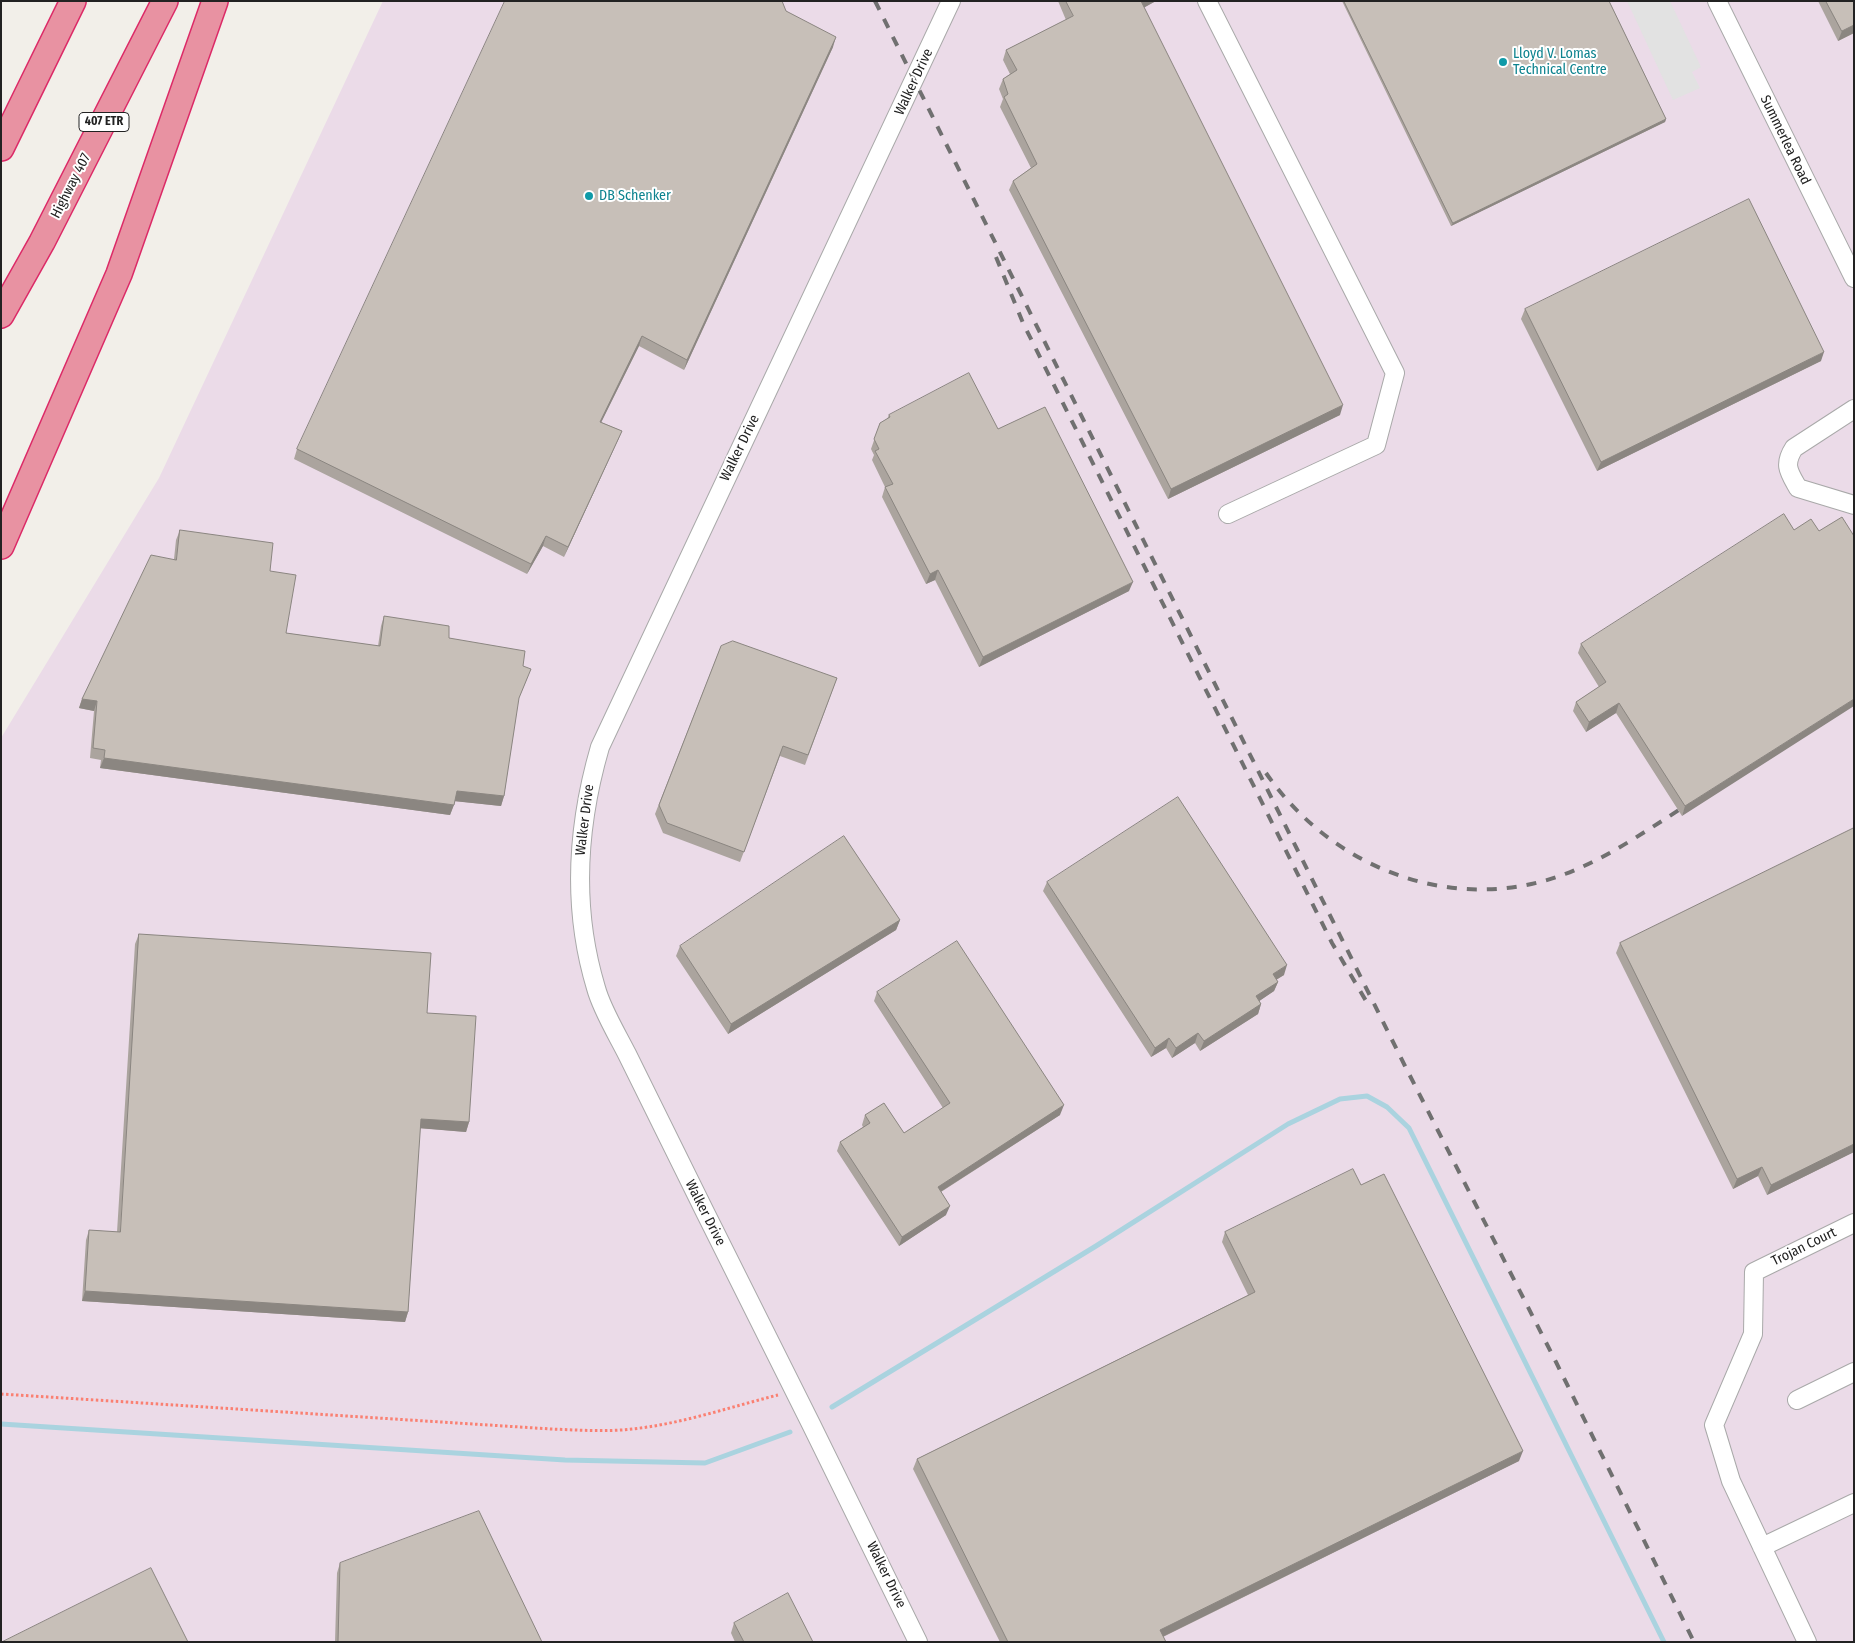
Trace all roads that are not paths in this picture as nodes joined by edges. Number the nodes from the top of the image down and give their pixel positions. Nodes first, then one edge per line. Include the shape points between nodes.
1 (73, 1) edge
2 (165, 1) edge
3 (215, 1) edge
4 (951, 1) edge
5 (1207, 1) edge
6 (1717, 1) edge
7 (1, 148) edge
8 (1852, 270) edge
9 (1, 315) edge
10 (1854, 409) edge
11 (1854, 505) edge
12 (1228, 514) dead end
13 (1, 546) edge
14 (1854, 1223) edge
15 (1854, 1372) edge
16 (1797, 1400) dead end
17 (1854, 1503) edge
18 (1762, 1547) junction
19 (918, 1642) edge
20 (1807, 1642) edge

1 - 7 highway
2 - 9 highway, Highway 407 / 407 ETR via 47,234
3 - 13 highway via 119,274
4 - 19 street, Walker Drive via 603,740 584,812 580,866 580,900 596,990
5 - 12 street via 1395,374 1376,445
6 - 8 street, Summerlea Road
10 - 11 street via 1794,448 1788,456 1787,470 1798,488
14 - 18 street, Trojan Court via 1754,1272 1753,1334 1714,1425 1731,1481
15 - 16 street
17 - 18 street
18 - 20 street

